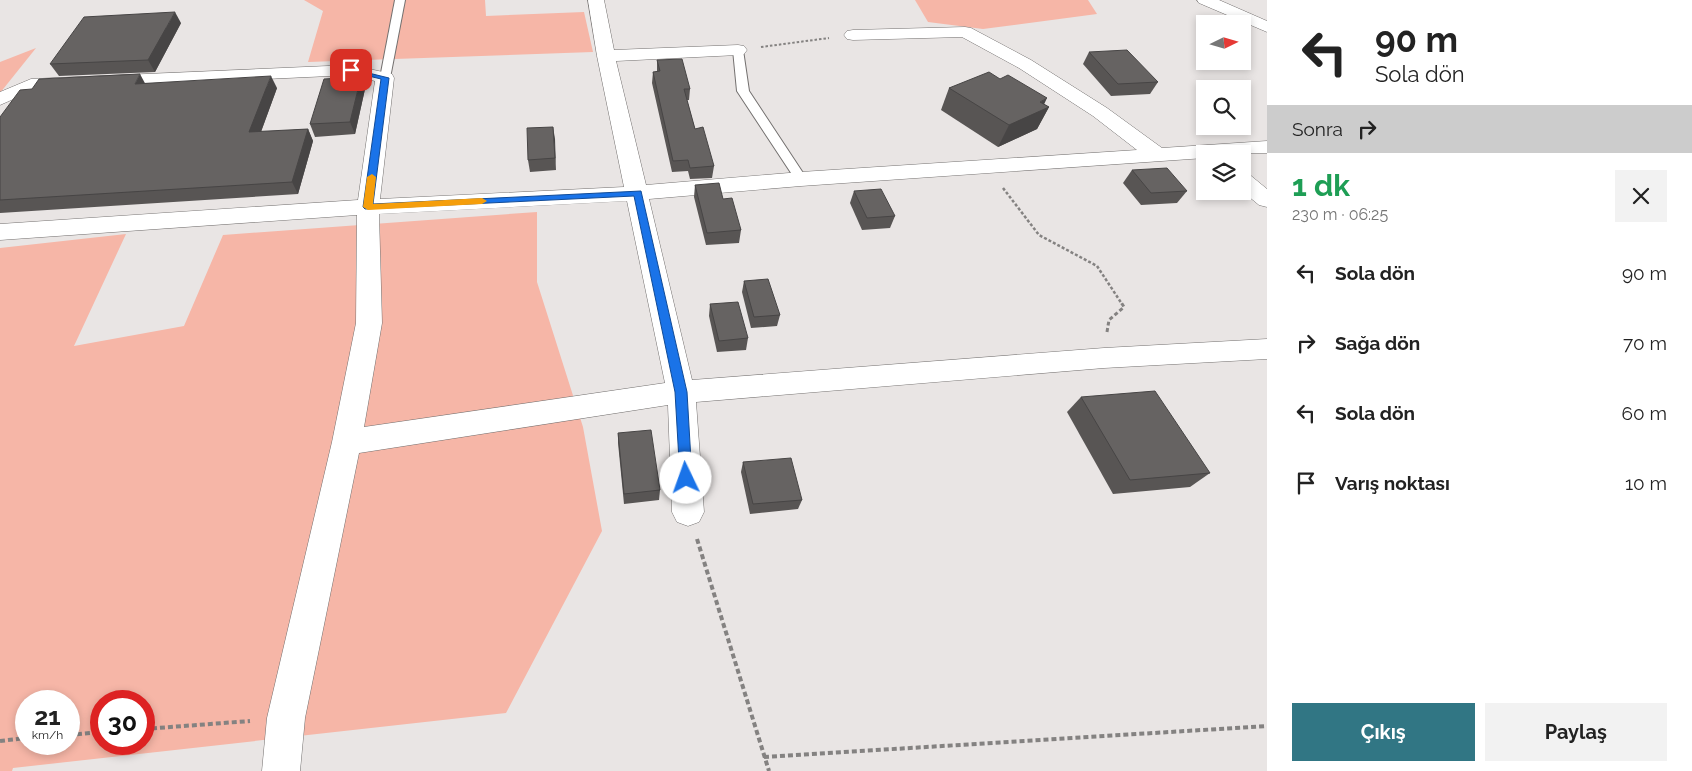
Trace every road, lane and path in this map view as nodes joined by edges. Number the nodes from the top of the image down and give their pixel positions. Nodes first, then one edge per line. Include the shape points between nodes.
1 (400, 0) edge
2 (596, 0) edge
3 (1205, 0) edge
4 (1267, 27) edge
5 (853, 35) joint
6 (738, 50) junction
7 (606, 56) junction
8 (385, 78) junction
9 (0, 99) edge
10 (1267, 147) edge
11 (1251, 148) edge
12 (1196, 153) edge
13 (1158, 155) junction
14 (988, 167) junction
15 (801, 179) junction
16 (1251, 187) edge
17 (638, 193) junction
18 (1267, 200) edge
19 (368, 207) junction
20 (0, 232) edge
21 (1267, 350) edge
22 (1104, 358) junction
23 (681, 392) junction
24 (347, 442) junction
25 (688, 512) joint
26 (286, 718) junction
27 (1267, 726) edge
28 (155, 728) edge
29 (15, 739) edge
30 (0, 741) edge
31 (764, 757) junction
32 (281, 771) edge
33 (769, 771) edge

1 - 8 lane
2 - 7 street
3 - 4 street
5 - 6 path
5 - 13 street via 965,32 1025,64 1092,106
6 - 7 street
6 - 15 lane via 743,92
7 - 17 street
8 - 9 street via 351,70 31,85
8 - 19 street
10 - 11 street
12 - 13 street
13 - 14 street
14 - 15 street
14 - 22 path via 1039,235 1097,266 1124,307 1109,320
15 - 17 street
16 - 18 street
17 - 19 street
17 - 23 street
19 - 20 street
19 - 24 street via 369,323
21 - 22 street
22 - 23 street
23 - 24 street
23 - 25 street
24 - 26 street
25 - 31 path
26 - 28 path
26 - 32 street
27 - 31 path
29 - 30 path
31 - 33 path

